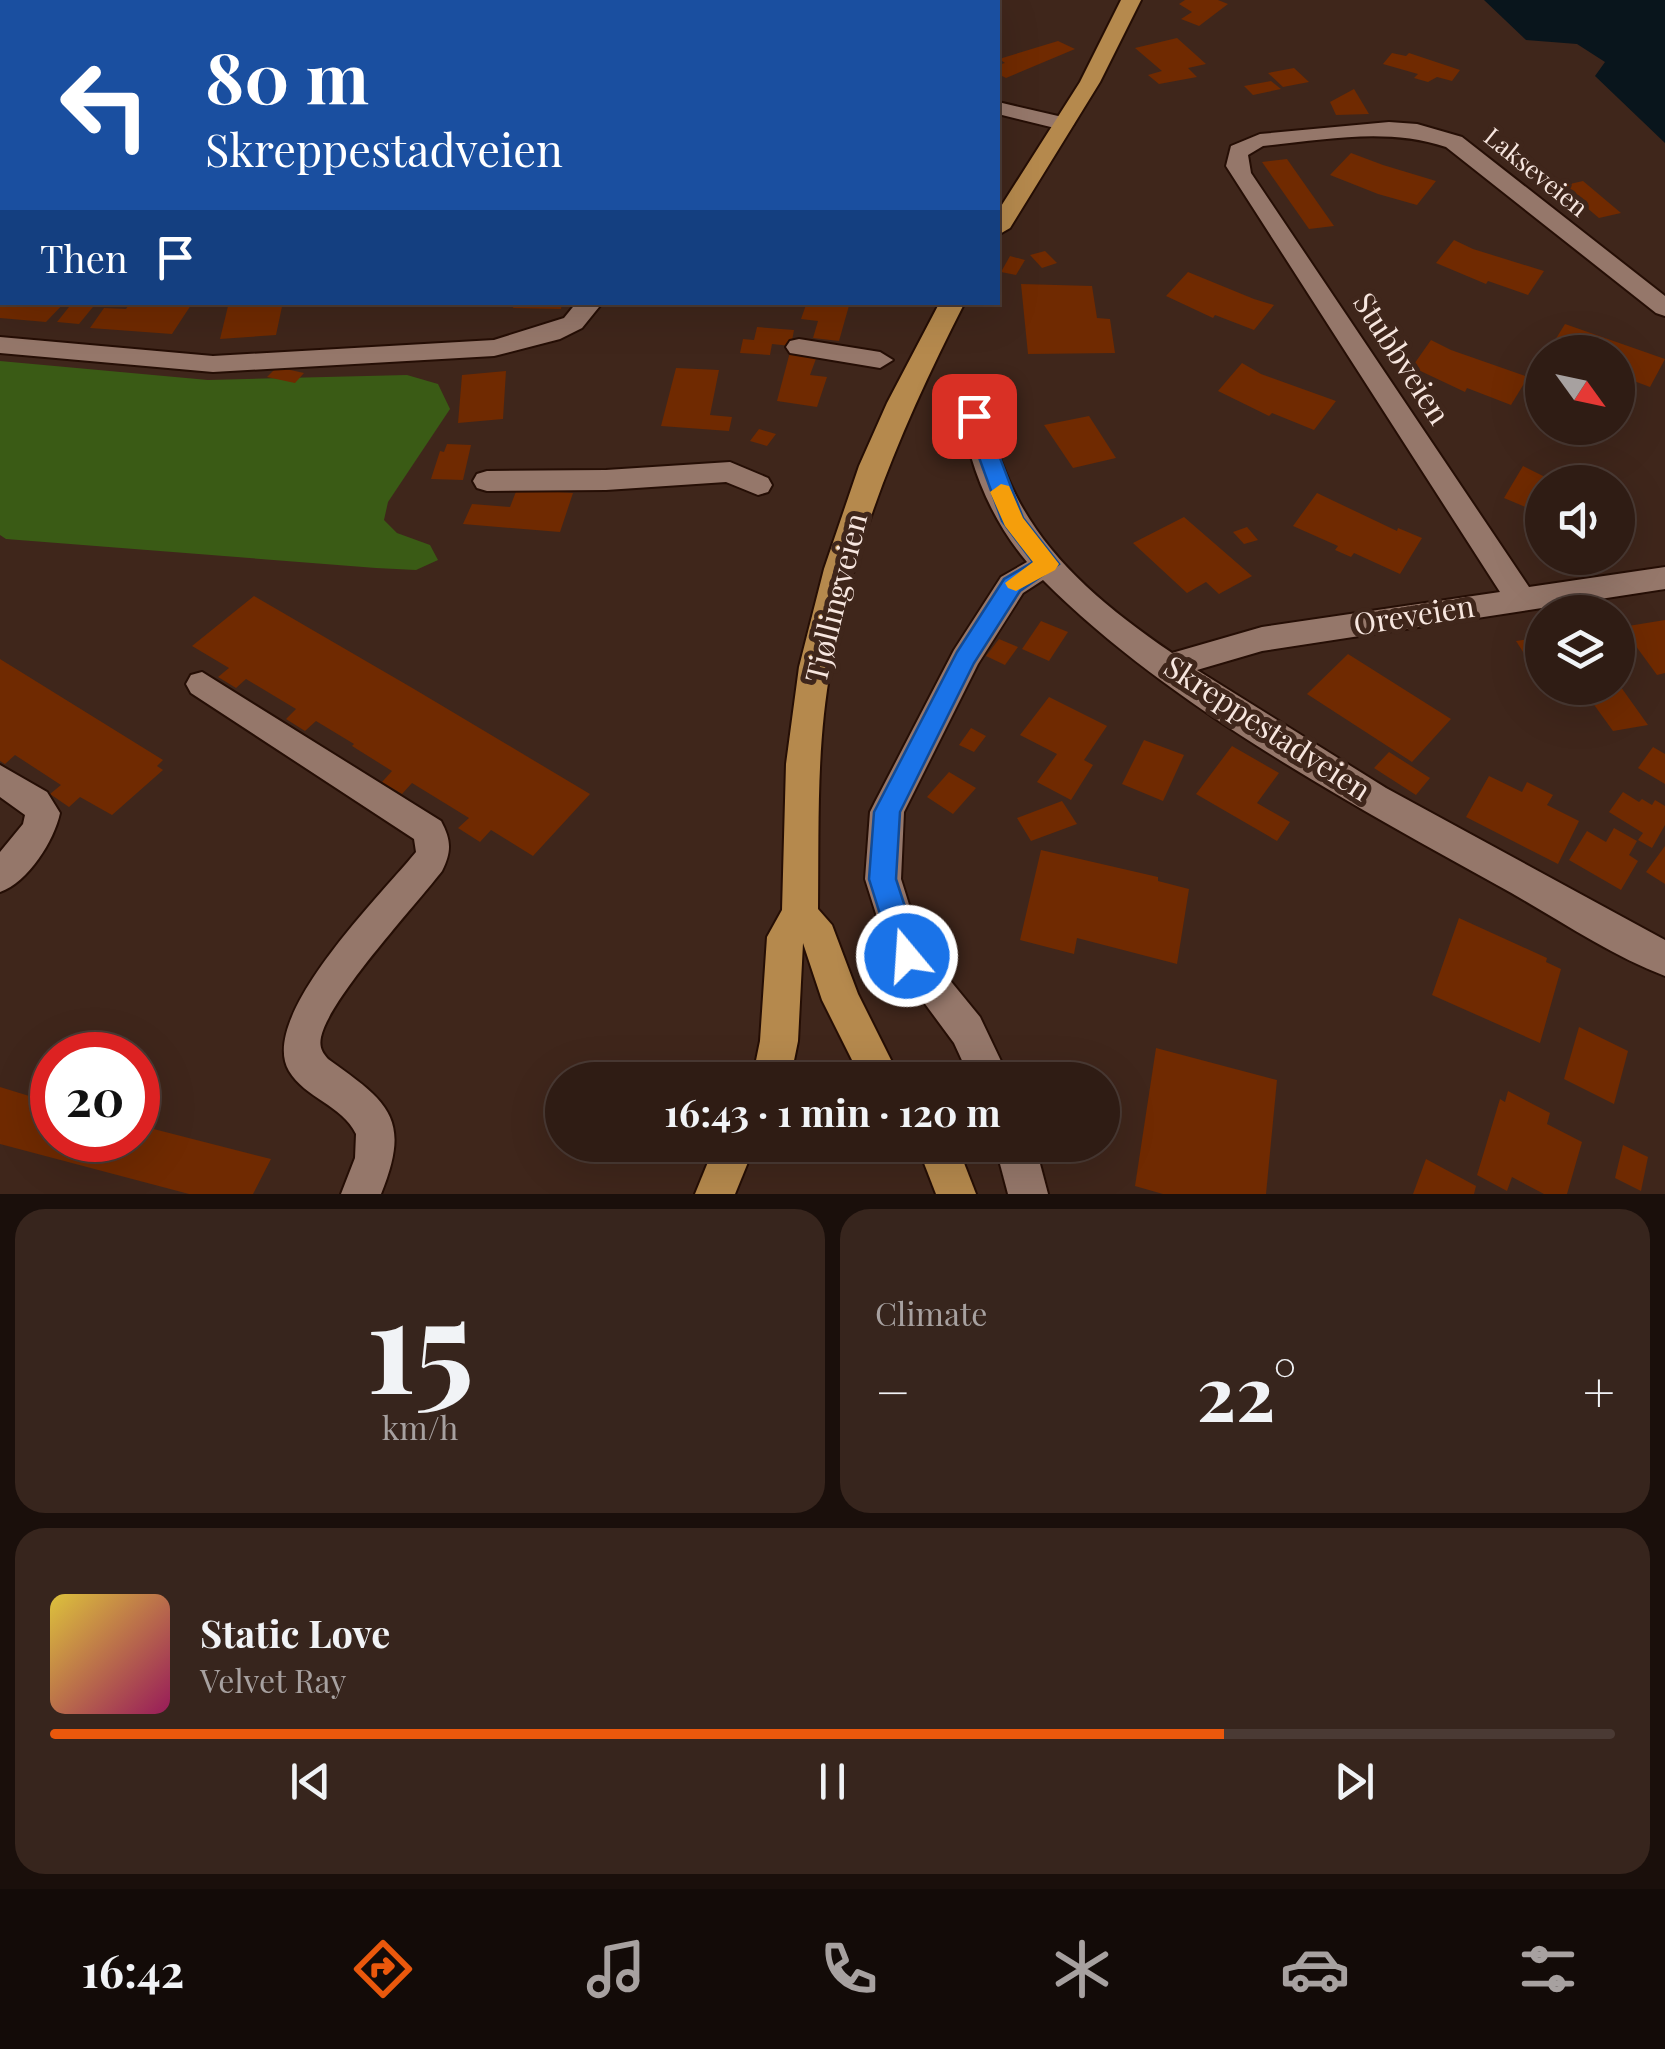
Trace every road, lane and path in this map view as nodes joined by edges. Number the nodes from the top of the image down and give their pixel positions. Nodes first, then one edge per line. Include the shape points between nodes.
1 (1131, 0) edge
2 (1000, 108) edge
3 (1062, 124) junction
4 (1236, 152) joint
5 (1000, 225) edge
6 (588, 305) edge
7 (951, 305) edge
8 (1665, 308) edge
9 (0, 345) edge
10 (799, 347) dead end
11 (880, 360) dead end
12 (972, 400) dead end
13 (487, 481) dead end
14 (758, 485) dead end
15 (1048, 564) junction
16 (1665, 578) edge
17 (1521, 600) junction
18 (1167, 667) junction
19 (202, 684) dead end
20 (0, 779) edge
21 (0, 877) edge
22 (800, 914) junction
23 (1665, 959) edge
24 (775, 1062) edge
25 (873, 1062) edge
26 (983, 1062) edge
27 (728, 1162) edge
28 (946, 1162) edge
29 (1020, 1162) edge
30 (361, 1194) edge
31 (715, 1194) edge
32 (956, 1194) edge
33 (1028, 1194) edge

1 - 3 main road
2 - 3 street
3 - 5 main road
4 - 8 street, Lakseveien via 1260,140 1388,128 1433,134 1468,151
4 - 17 street, Stubbveien via 1240,174
6 - 9 street via 573,323 494,348 212,364
7 - 22 main road, Tjøllingveien via 886,434 839,569 815,667 803,764
10 - 11 street
12 - 15 street, Skreppestadveien via 976,429 1013,521
13 - 14 street via 730,472
15 - 18 street, Skreppestadveien
15 - 26 street via 1012,585 965,658 887,812 883,879 907,956 967,1030
16 - 17 street, Oreveien
17 - 18 street, Oreveien via 1262,639
18 - 23 street, Skreppestadveien via 1318,768
19 - 30 street via 430,831 430,860 319,1000 300,1042 315,1074 360,1102 374,1122 378,1164
20 - 21 street via 42,814 38,830
22 - 24 main road, Tjøllingveien via 785,938
22 - 25 main road via 819,936
27 - 31 main road
28 - 32 main road
29 - 33 street

